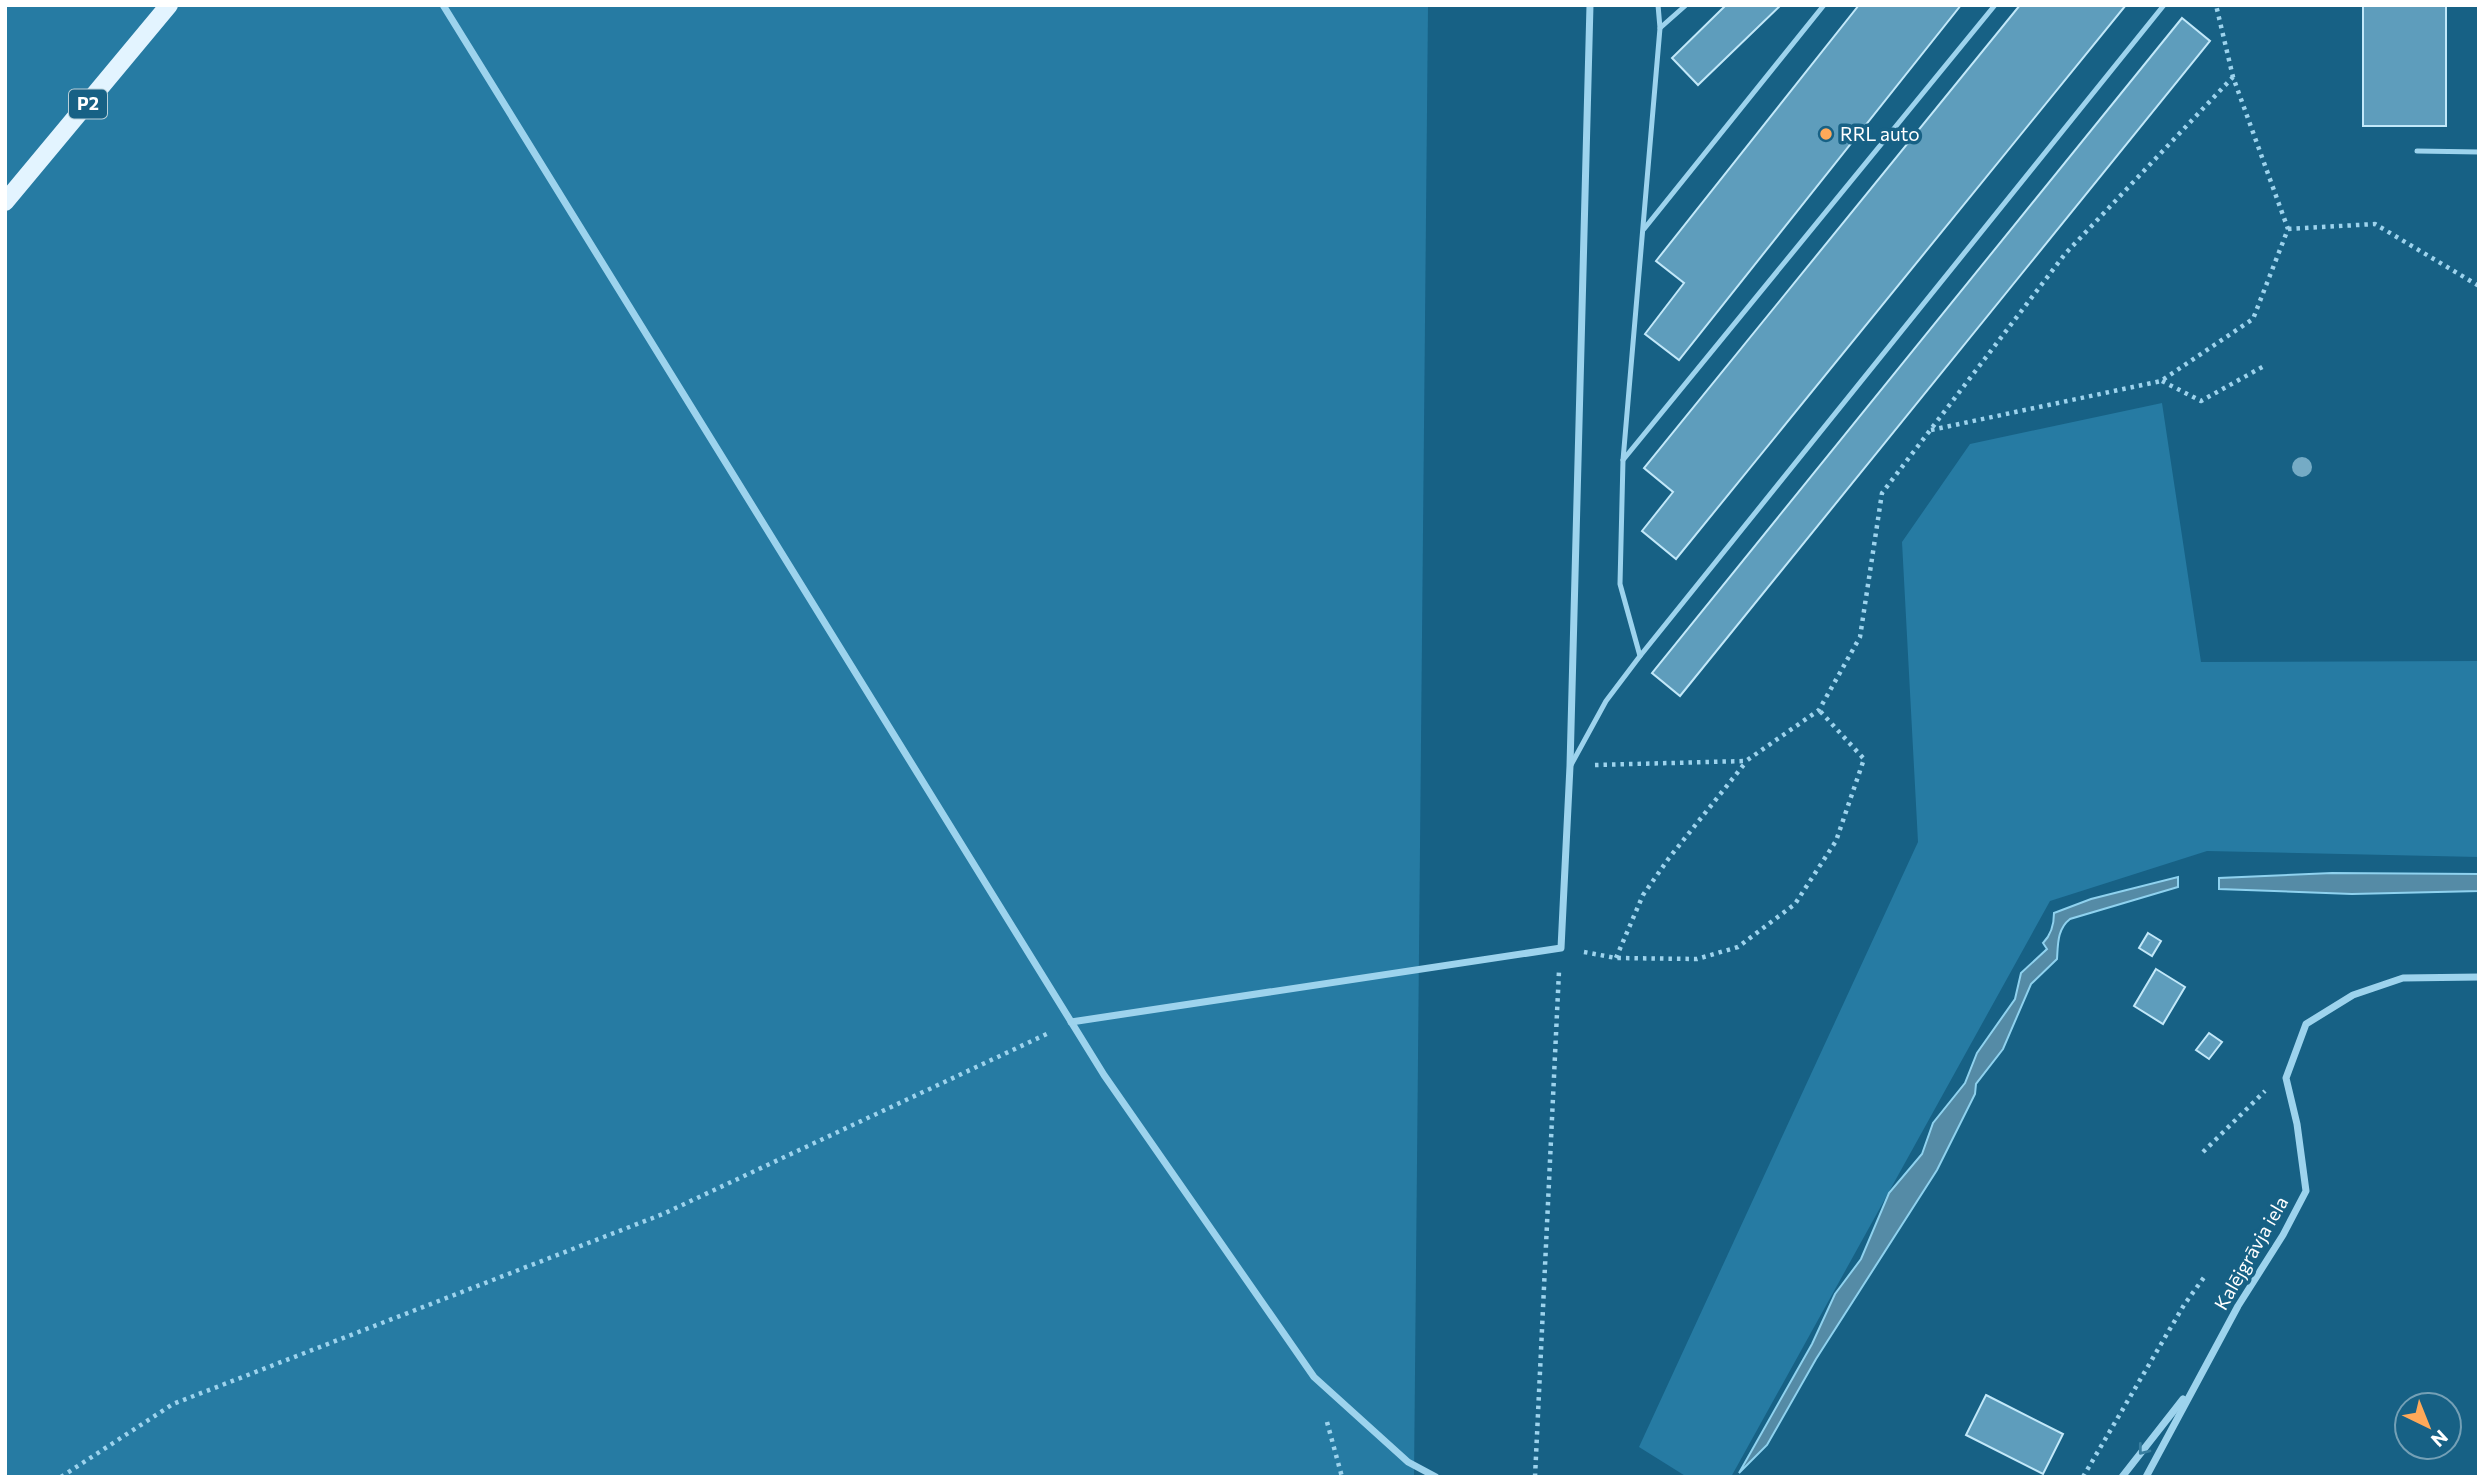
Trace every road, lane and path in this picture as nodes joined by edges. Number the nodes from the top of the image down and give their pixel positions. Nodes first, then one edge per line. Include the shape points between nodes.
1 (169, 5) edge
2 (443, 5) edge
3 (1590, 5) edge
4 (1658, 5) edge
5 (1686, 5) edge
6 (1824, 5) edge
7 (1995, 5) edge
8 (2164, 5) edge
9 (2216, 5) edge
10 (1660, 28) junction
11 (2233, 77) junction
12 (2417, 151) dead end
13 (2479, 152) edge
14 (5, 202) edge
15 (2288, 229) junction
16 (1642, 232) junction
17 (2479, 286) edge
18 (2264, 366) dead end
19 (2161, 381) junction
20 (1930, 431) junction
21 (1623, 460) junction
22 (1640, 656) junction
23 (1819, 710) junction
24 (1746, 761) junction
25 (1570, 766) junction
26 (1561, 948) junction
27 (1616, 958) junction
28 (2479, 977) edge
29 (1072, 1022) junction
30 (2286, 1078) junction
31 (2203, 1152) dead end
32 (2205, 1276) dead end
33 (1314, 1377) junction
34 (2194, 1385) junction
35 (61, 1477) edge
36 (1342, 1477) edge
37 (1436, 1477) edge
38 (1535, 1477) edge
39 (2083, 1477) edge
40 (2122, 1477) edge
41 (2146, 1477) edge

1 - 14 main road, P2
2 - 29 street
3 - 25 street
4 - 10 lane
5 - 10 lane
6 - 16 lane
7 - 21 lane
8 - 22 lane
9 - 11 path
10 - 16 lane
11 - 15 path
11 - 20 path via 2065,254
12 - 13 lane
15 - 17 path via 2375,224
15 - 19 path via 2253,319
16 - 21 lane
18 - 19 path via 2202,401
19 - 20 path
20 - 23 path via 1882,493 1860,637
21 - 22 lane via 1620,584
22 - 25 lane via 1606,701
23 - 24 path
23 - 27 path via 1864,759 1836,841 1795,904 1738,947 1697,959
24 - 25 path
24 - 27 path via 1643,895
25 - 26 street
26 - 27 path
26 - 29 street
26 - 38 path
28 - 30 street via 2403,978 2353,995 2306,1024
29 - 33 street
29 - 35 path via 663,1214 173,1404
30 - 31 path via 2264,1091
30 - 34 street, Kalējgrāvja iela via 2305,1191
32 - 39 path
33 - 36 path
33 - 37 street via 1408,1462
34 -> 40 street, Kalējgrāvja iela
34 - 41 street, Kalējgrāvja iela

